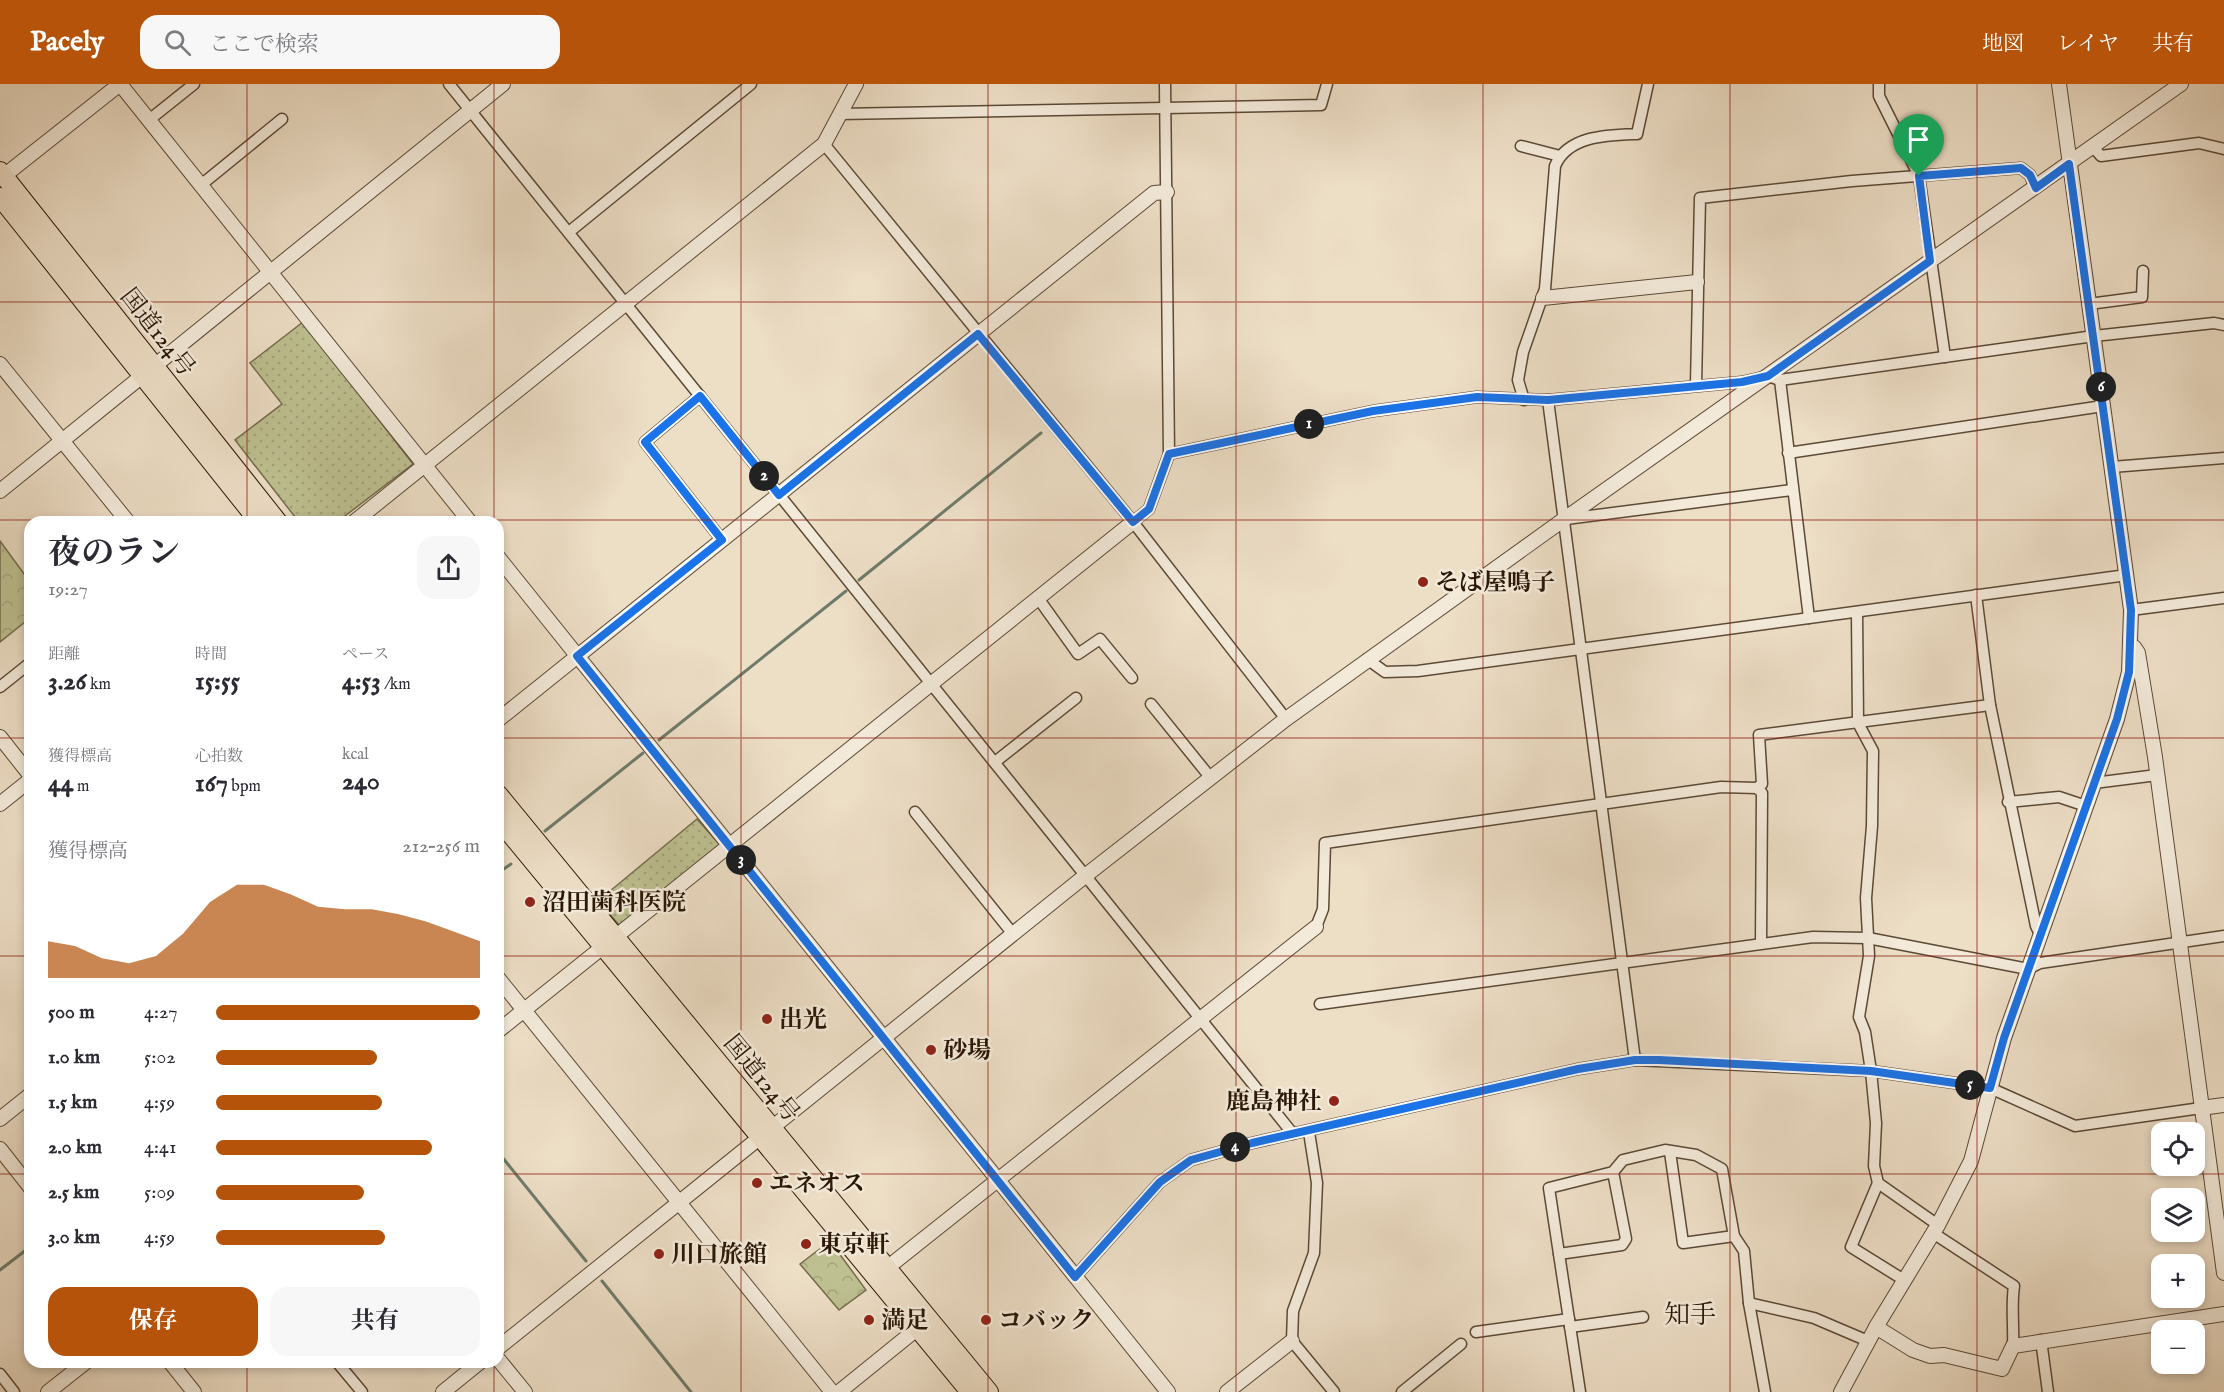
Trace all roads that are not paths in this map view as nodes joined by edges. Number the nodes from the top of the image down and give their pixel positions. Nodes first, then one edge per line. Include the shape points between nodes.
1 (120, 84) edge
2 (194, 84) edge
3 (449, 84) edge
4 (502, 84) edge
5 (751, 84) edge
6 (856, 84) edge
7 (1165, 84) edge
8 (1327, 84) edge
9 (1648, 84) edge
10 (1879, 84) edge
11 (2059, 84) edge
12 (2181, 84) edge
13 (1165, 107) junction
14 (470, 110) junction
15 (839, 114) junction
16 (282, 119) dead end
17 (149, 120) junction
18 (824, 144) junction
19 (1521, 146) dead end
20 (2093, 147) junction
21 (2224, 149) edge
22 (1560, 156) junction
23 (2069, 164) junction
24 (1, 175) edge
25 (1919, 176) junction
26 (201, 185) junction
27 (2036, 188) junction
28 (1167, 192) junction
29 (0, 198) edge
30 (569, 232) junction
31 (1930, 261) junction
32 (2143, 271) dead end
33 (270, 272) junction
34 (1697, 282) junction
35 (1543, 298) junction
36 (625, 303) junction
37 (2089, 303) junction
38 (2224, 325) edge
39 (978, 334) junction
40 (2094, 336) junction
41 (1945, 357) junction
42 (0, 364) edge
43 (149, 371) junction
44 (1774, 378) junction
45 (1696, 385) junction
46 (700, 396) junction
47 (1524, 399) junction
48 (1548, 400) junction
49 (2103, 406) junction
50 (62, 441) junction
51 (1788, 453) junction
52 (1169, 454) junction
53 (2224, 458) edge
54 (424, 465) junction
55 (2112, 467) junction
56 (1792, 490) junction
57 (0, 491) edge
58 (779, 495) junction
59 (123, 516) edge
60 (255, 516) edge
61 (273, 516) edge
62 (361, 516) edge
63 (465, 516) edge
64 (1563, 520) junction
65 (1133, 522) junction
66 (722, 540) junction
67 (504, 565) edge
68 (2127, 575) junction
69 (1976, 595) junction
70 (2224, 597) edge
71 (1038, 598) junction
72 (2131, 610) junction
73 (1857, 612) junction
74 (1809, 618) junction
75 (2131, 643) junction
76 (1580, 648) junction
77 (577, 656) junction
78 (1367, 659) junction
79 (24, 668) edge
80 (1132, 678) dead end
81 (932, 683) junction
82 (0, 687) edge
83 (1076, 698) dead end
84 (1151, 704) dead end
85 (1990, 705) junction
86 (504, 715) edge
87 (1286, 719) junction
88 (1858, 723) junction
89 (0, 737) edge
90 (995, 762) junction
91 (24, 767) edge
92 (2157, 775) junction
93 (1210, 777) junction
94 (2094, 783) junction
95 (24, 785) edge
96 (1757, 788) junction
97 (504, 802) edge
98 (2008, 802) junction
99 (0, 804) edge
100 (1602, 806) junction
101 (2086, 806) junction
102 (915, 812) dead end
103 (504, 826) edge
104 (730, 846) junction
105 (1085, 876) junction
106 (1316, 927) joint
107 (1013, 934) junction
108 (2040, 934) junction
109 (2224, 936) edge
110 (1868, 938) junction
111 (608, 941) junction
112 (1761, 942) junction
113 (2179, 942) junction
114 (1622, 963) junction
115 (2028, 969) junction
116 (504, 985) edge
117 (1320, 1004) dead end
118 (524, 1010) junction
119 (1200, 1017) junction
120 (504, 1026) edge
121 (884, 1038) junction
122 (1635, 1060) junction
123 (1871, 1071) junction
124 (1990, 1088) junction
125 (24, 1100) edge
126 (2224, 1105) edge
127 (2201, 1108) junction
128 (0, 1119) edge
129 (1309, 1132) junction
130 (766, 1133) junction
131 (1293, 1134) junction
132 (0, 1149) edge
133 (1670, 1152) junction
134 (1613, 1172) junction
135 (24, 1179) edge
136 (997, 1180) junction
137 (1878, 1183) junction
138 (679, 1203) junction
139 (1936, 1229) junction
140 (1734, 1236) junction
141 (1559, 1254) junction
142 (887, 1268) junction
143 (2224, 1273) edge
144 (1075, 1277) junction
145 (1904, 1280) junction
146 (1749, 1303) junction
147 (2224, 1314) edge
148 (1643, 1317) dead end
149 (1570, 1323) junction
150 (1875, 1327) junction
151 (918, 1328) junction
152 (1476, 1332) dead end
153 (2041, 1340) junction
154 (1292, 1341) junction
155 (1868, 1341) junction
156 (504, 1343) edge
157 (1461, 1344) dead end
158 (2013, 1346) junction
159 (504, 1366) edge
160 (78, 1368) edge
161 (178, 1368) edge
162 (342, 1368) edge
163 (473, 1368) edge
164 (0, 1374) edge
165 (1405, 1391) edge
166 (14, 1392) edge
167 (48, 1392) edge
168 (194, 1392) edge
169 (362, 1392) edge
170 (443, 1392) edge
171 (525, 1392) edge
172 (832, 1392) edge
173 (839, 1392) edge
174 (970, 1392) edge
175 (989, 1392) edge
176 (1168, 1392) edge
177 (1227, 1392) edge
178 (1334, 1392) edge
179 (1580, 1392) edge
180 (1765, 1392) edge
181 (1841, 1392) edge
182 (2048, 1392) edge

1 - 17 street
1 - 24 street
2 - 17 street
3 - 14 street
4 - 14 street
5 - 30 street
6 - 15 street
7 - 13 street
8 - 13 street via 1321,105
9 - 22 street via 1637,134 1586,140
10 - 25 street via 1879,96
11 - 23 street
12 - 20 street
13 - 15 street
13 - 28 street
14 - 30 street
14 - 33 street
15 - 18 street
16 - 26 street
17 - 26 street
18 - 36 street
18 - 39 street
19 - 22 street
20 - 21 street via 2101,156 2199,143
20 - 23 street
22 - 35 street via 1555,166
23 - 27 street
23 - 37 street
24 - 43 highway, 国道124号
25 - 27 street via 2021,168
25 - 31 street
25 - 34 street via 1700,198
26 - 33 street
27 - 31 street
28 - 39 street via 1155,193
28 - 52 street
29 - 43 highway, 国道124号
30 - 36 street
31 - 41 street
31 - 44 street
32 - 37 street via 2142,297
33 - 43 street
33 - 54 street
34 - 35 street
34 - 45 street
35 - 47 street via 1523,352 1518,380
36 - 46 street
36 - 54 street
37 - 40 street
38 - 40 street
39 - 58 street
39 - 65 street
40 - 41 street
40 - 49 street
41 - 44 street
42 - 50 street
43 - 50 street
43 - 60 highway, 国道124号
43 - 61 highway, 国道124号
44 - 45 street
44 - 51 street
44 - 64 street
45 - 48 street
46 - 58 street
46 - 66 street via 645,442
47 - 48 street
47 - 52 street via 1477,397 1373,411
48 - 64 street
49 - 51 street
49 - 55 street
50 - 57 street
50 - 59 street
51 - 56 street
52 - 65 street via 1149,509
53 - 55 street
54 - 62 street
54 - 63 street
55 - 68 street
56 - 64 street
56 - 74 street
58 - 66 street
58 - 81 street
64 - 76 street
64 - 78 street
65 - 71 street
65 - 87 street
66 - 77 street
67 - 77 street
68 - 69 street
68 - 72 street
69 - 73 street
69 - 85 street
70 - 72 street
71 - 80 street via 1078,654 1100,639
71 - 81 street
72 - 75 street
73 - 74 street
73 - 88 street
74 - 76 street
75 - 92 street via 2138,653
75 - 94 street via 2129,672 2117,719
76 - 78 street via 1407,671 1385,672
76 - 100 street
77 - 86 street
77 - 104 street
78 - 87 street
79 - 82 street
81 - 90 street
81 - 104 street
83 - 90 street
84 - 93 street
85 - 88 street
85 - 98 street
87 - 93 street
88 - 96 street via 1759,735 1762,784
88 - 110 street via 1873,751 1866,898
89 - 91 street
90 - 105 street
92 - 94 street
92 - 113 street
93 - 105 street
94 - 101 street
95 - 99 street
96 - 100 street via 1721,787
96 - 112 street via 1762,793
97 - 111 highway, 国道124号
98 - 101 street via 2059,797
98 - 108 street
100 - 106 street via 1325,843 1323,909
100 - 114 street
101 - 108 street
102 - 107 street
103 - 111 highway, 国道124号
104 - 111 street
104 - 121 street
105 - 107 street
105 - 119 street
106 - 119 street
107 - 121 street
108 - 115 street
109 - 113 street
110 - 112 street via 1813,937
110 - 115 street
110 - 123 street via 1869,956 1859,1017
111 - 118 street
111 - 130 highway, 国道124号
112 - 114 street
113 - 115 street via 2040,963
113 - 127 street
114 - 117 street
114 - 122 street
115 - 124 street
116 - 118 street
118 - 120 street
118 - 138 street
119 - 131 street
119 - 136 street
121 - 130 street
121 - 136 street
122 - 123 street
122 - 129 street via 1578,1069
123 - 124 street
123 - 137 street
124 - 127 street via 2075,1126
124 - 139 street via 1971,1161
125 - 128 street
126 - 127 street
127 - 143 street
129 - 131 street
129 - 154 street via 1317,1182 1314,1253 1293,1311
130 - 138 street
130 - 142 highway, 国道124号
130 - 151 highway, 国道124号
131 - 144 street via 1191,1160 1160,1182
132 - 135 street
133 - 134 street via 1623,1160
133 - 140 street via 1696,1155 1722,1169
133 - 140 street via 1683,1243
134 - 141 street via 1549,1188
134 - 141 street via 1626,1239 1622,1245
136 - 142 street
136 - 144 street
137 - 139 street
137 - 145 street via 1851,1247
138 - 156 street
138 - 172 street
139 - 145 street
139 - 158 street via 2014,1286
140 - 146 street via 1744,1251
141 - 149 street
142 - 175 highway, 国道124号
144 - 176 street
145 - 150 street
146 - 155 street via 1814,1318
146 - 180 street
147 - 153 street
148 - 149 street
149 - 152 street
149 - 179 street
150 - 155 street
150 - 158 street via 1929,1356 1944,1355 2002,1369
151 - 173 street
151 - 174 highway, 国道124号
153 - 158 street
153 - 182 street
154 - 177 street
154 - 178 street
155 - 181 street
157 - 165 street
159 - 171 street
160 - 167 street
161 - 168 street
162 - 169 street
163 - 170 street
164 - 166 street

